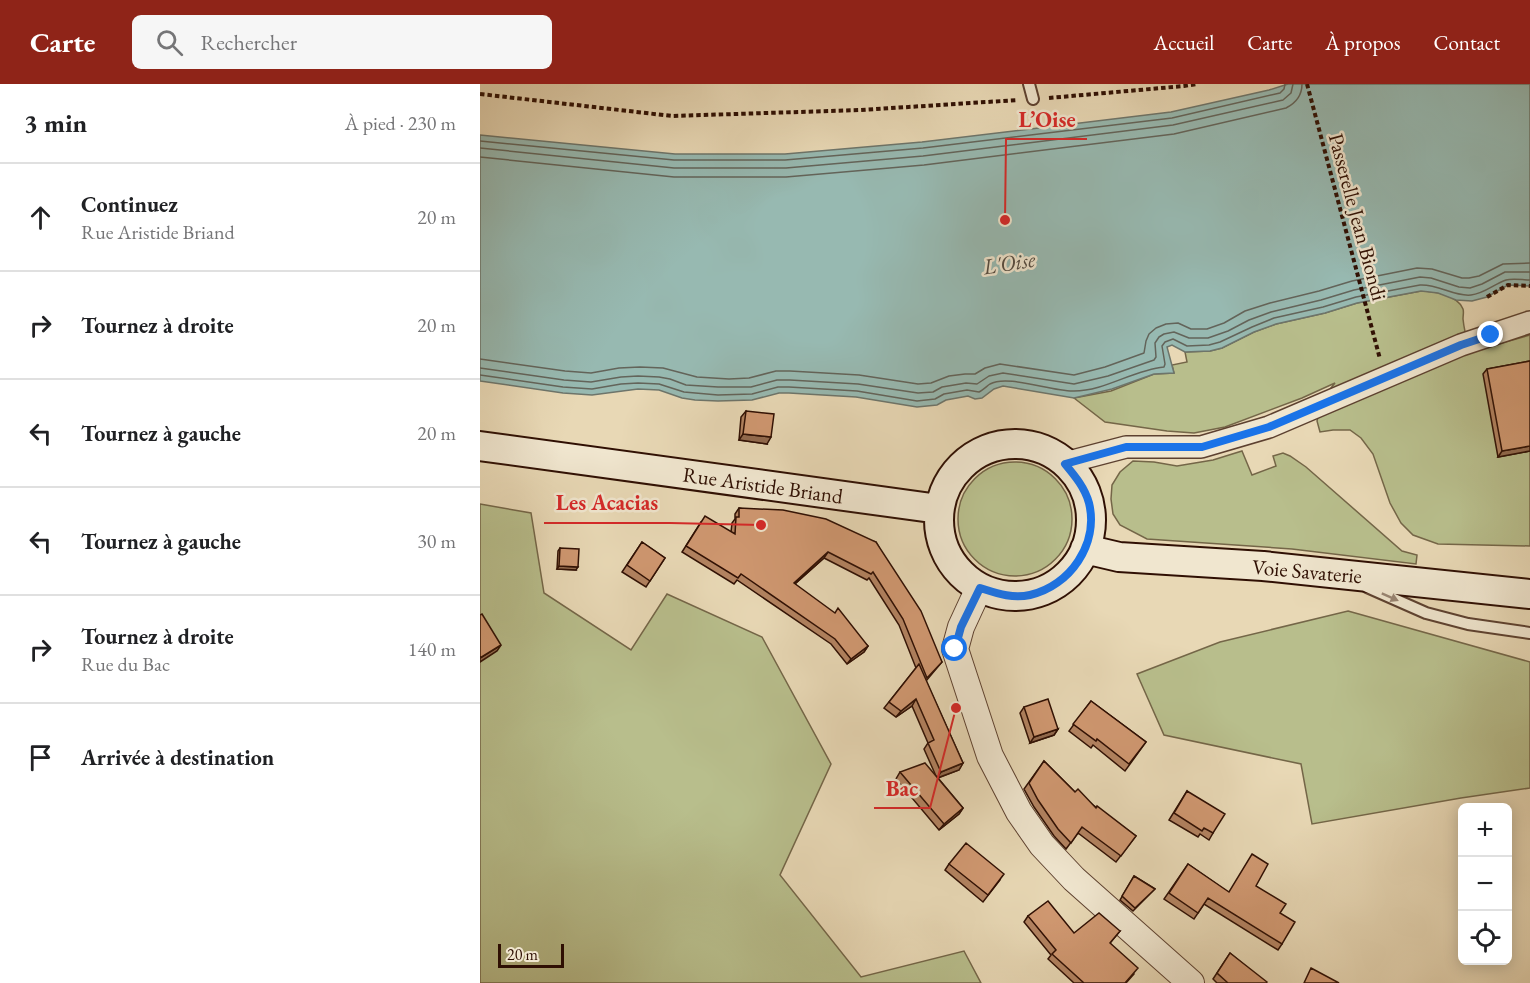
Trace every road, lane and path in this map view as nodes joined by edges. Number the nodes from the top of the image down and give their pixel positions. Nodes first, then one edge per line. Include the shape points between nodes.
1 (1029, 84) edge
2 (1197, 84) edge
3 (1307, 84) edge
4 (1186, 85) edge
5 (480, 94) edge
6 (1033, 99) junction
7 (1530, 286) edge
8 (1487, 297) dead end
9 (1530, 322) edge
10 (1380, 358) dead end
11 (480, 446) edge
12 (1065, 464) junction
13 (939, 509) junction
14 (1085, 549) junction
15 (1336, 574) junction
16 (980, 588) junction
17 (1530, 594) edge
18 (1530, 633) edge
19 (1191, 983) edge

1 - 6 lane
2 - 4 path
3 - 10 path, Passerelle Jean Biondi
4 - 6 path
5 - 6 path via 672,116
7 - 8 path via 1508,285
9 - 12 street via 1461,345 1269,427 1202,447 1126,447
11 - 13 main road, Rue Aristide Briand
12 - 13 main road via 1046,451 1023,445 1000,446 978,453 959,468 946,487
12 - 14 main road via 1080,482 1089,503 1091,526
13 - 16 main road via 940,533 947,555 961,574
14 - 15 main road, Voie Savaterie via 1119,557
14 - 16 main road via 1072,571 1052,586 1029,595 1004,596
15 - 17 main road, Voie Savaterie
15 -> 18 lane via 1426,614
16 - 19 street via 955,649 990,756 1019,812 1042,845 1074,879

